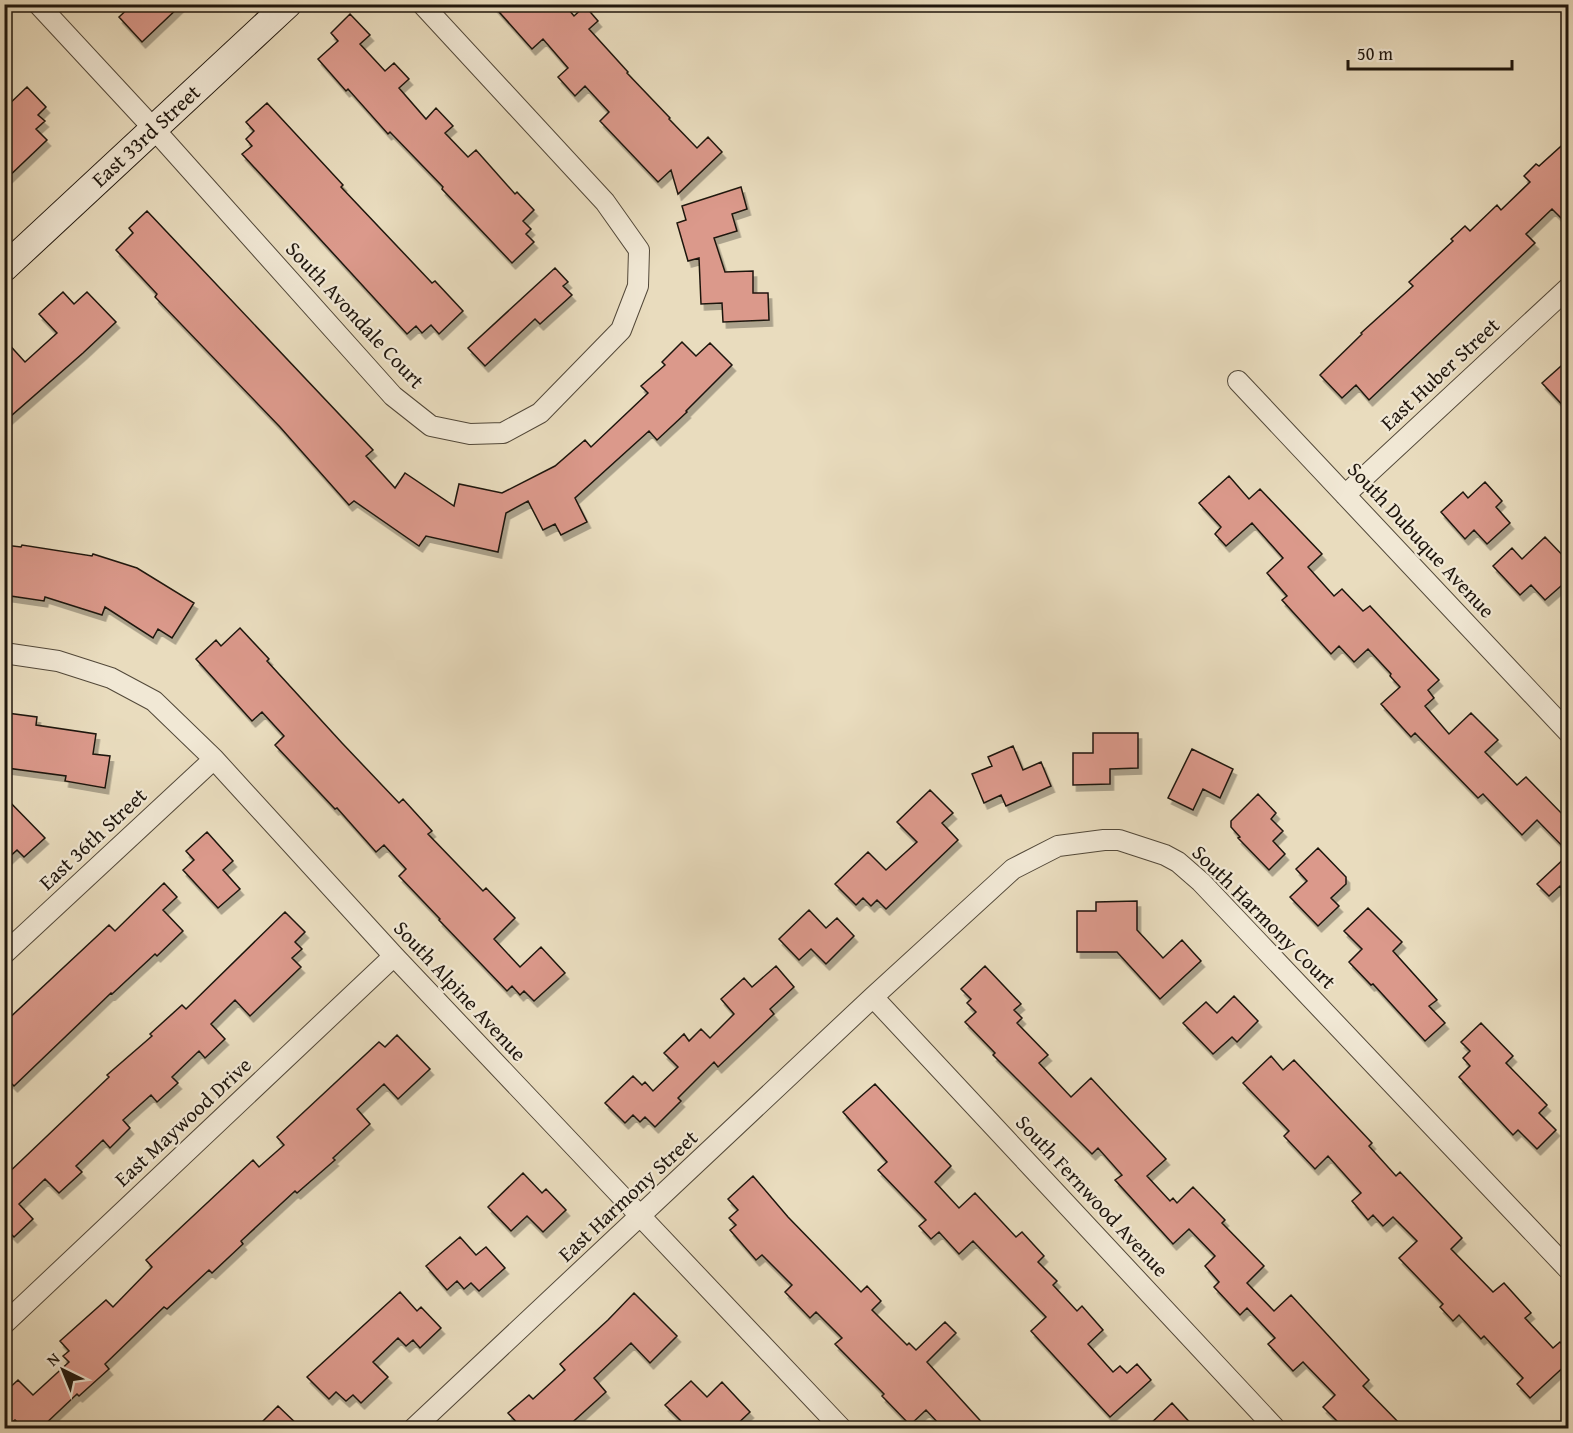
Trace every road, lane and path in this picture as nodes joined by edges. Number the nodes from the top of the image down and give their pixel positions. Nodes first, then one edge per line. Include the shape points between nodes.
1 (38, 4) edge
2 (288, 4) edge
3 (422, 4) edge
4 (154, 129) junction
5 (4, 268) edge
6 (1569, 288) edge
7 (1238, 381) dead end
8 (1345, 495) junction
9 (4, 653) edge
10 (1569, 732) edge
11 (214, 759) junction
12 (4, 954) edge
13 (394, 956) junction
14 (873, 997) junction
15 (641, 1216) junction
16 (1569, 1269) edge
17 (4, 1324) edge
18 (414, 1428) edge
19 (842, 1428) edge
20 (1275, 1428) edge

1 - 4 street, South Avondale Court
2 - 4 street, East 33rd Street
3 - 4 street, South Avondale Court via 605,202 639,250 638,286 621,330 540,413 503,433 470,434 431,426 393,396
4 - 5 street, East 33rd Street
6 - 8 street, East Huber Street
7 - 8 street, South Dubuque Avenue
8 - 10 street, South Dubuque Avenue
9 - 11 street, South Alpine Avenue via 58,661 111,678 153,701
11 - 12 street, East 36th Street
11 - 13 street, South Alpine Avenue
13 - 15 street, South Alpine Avenue
13 - 17 street, East Maywood Drive
14 - 15 street, East Harmony Street
14 - 16 street, South Harmony Court via 1013,869 1036,856 1058,846 1104,840 1136,844 1165,855 1201,882
14 - 20 street, South Fernwood Avenue
15 - 18 street, East Harmony Street
15 - 19 street, South Alpine Avenue

